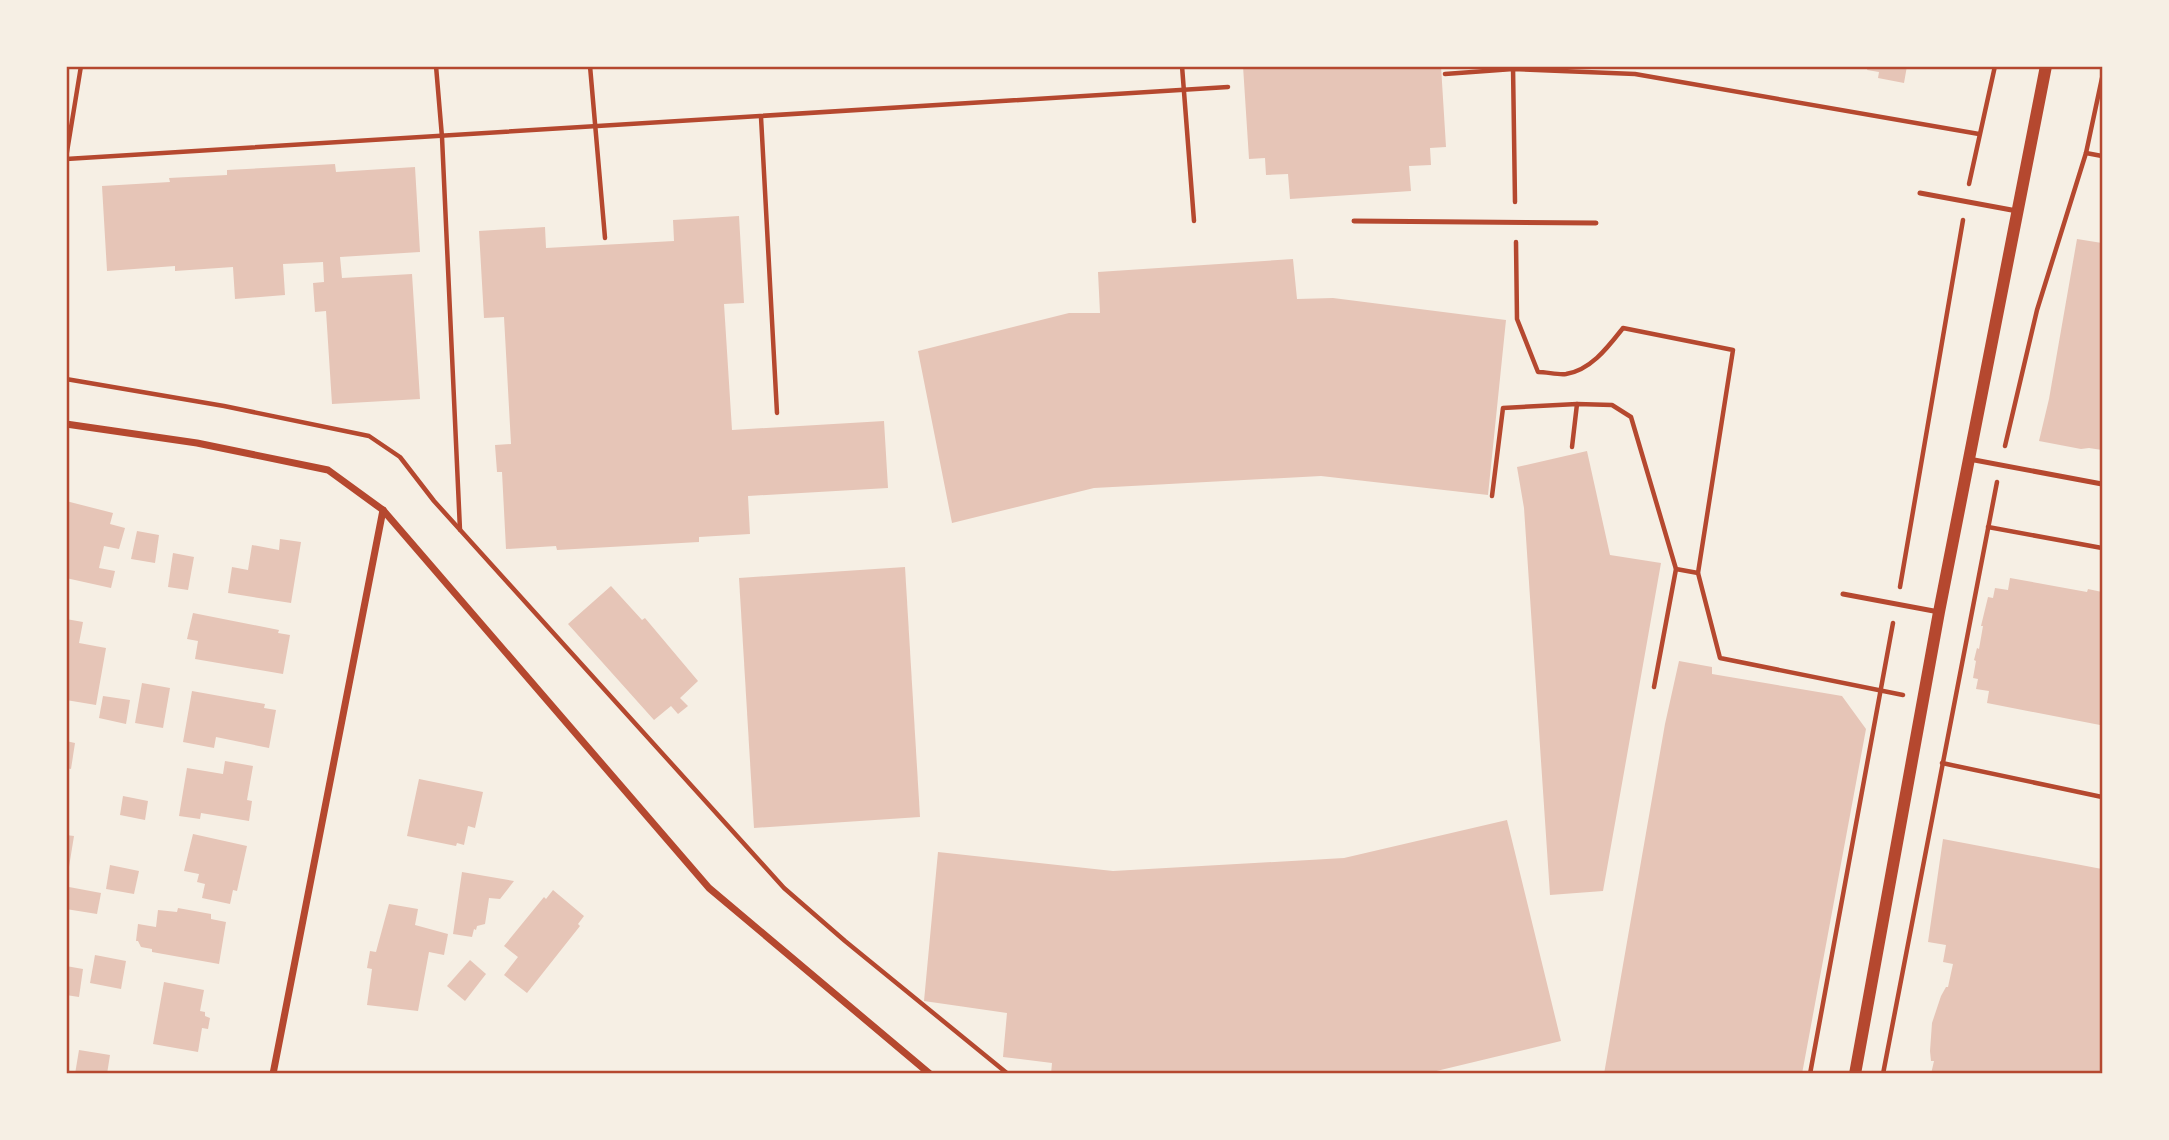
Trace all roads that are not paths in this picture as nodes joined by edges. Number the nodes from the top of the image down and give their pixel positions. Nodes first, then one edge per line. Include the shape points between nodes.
1 (2046, 66) edge
2 (1920, 193) dead end
3 (2018, 211) junction
4 (1354, 220) dead end
5 (1596, 223) dead end
6 (66, 424) edge
7 (1969, 459) junction
8 (2102, 484) edge
9 (383, 510) junction
10 (1843, 594) dead end
11 (1939, 612) junction
12 (273, 1073) edge
13 (930, 1073) edge
14 (1855, 1073) edge

1 - 3 street
2 - 3 lane
3 - 7 street
4 - 5 lane
6 - 9 street via 197,443 328,470
7 - 8 lane
7 - 11 street
9 - 12 street
9 - 13 street via 709,888
10 - 11 lane
11 - 14 street

